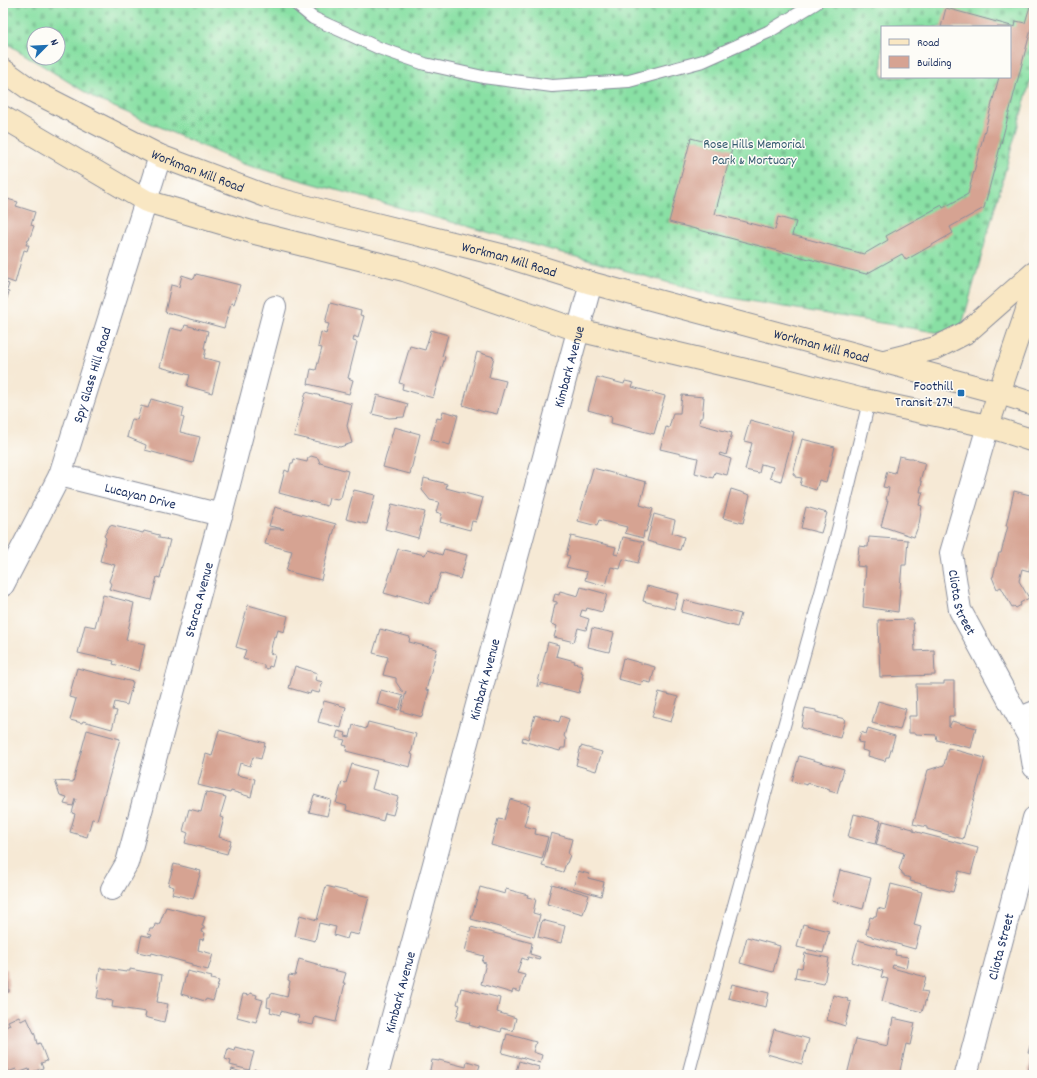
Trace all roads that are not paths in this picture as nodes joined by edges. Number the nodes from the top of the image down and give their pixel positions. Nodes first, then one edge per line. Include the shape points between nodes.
1 (295, 3) edge
2 (816, 3) edge
3 (3, 70) edge
4 (3, 117) edge
5 (160, 156) junction
6 (146, 201) junction
7 (1034, 273) edge
8 (591, 283) junction
9 (1034, 283) edge
10 (275, 307) dead end
11 (578, 330) junction
12 (883, 362) junction
13 (1000, 393) junction
14 (869, 401) junction
15 (1034, 404) edge
16 (988, 426) junction
17 (1034, 441) edge
18 (60, 475) junction
19 (222, 515) junction
20 (3, 586) edge
21 (1025, 710) edge
22 (1034, 766) edge
23 (1034, 818) edge
24 (112, 889) dead end
25 (377, 1075) edge
26 (688, 1075) edge
27 (966, 1075) edge

1 - 2 lane via 313,18 379,48 425,64 552,86 629,81 703,61 768,32
3 - 5 main road, Workman Mill Road via 31,90
4 - 6 main road
5 - 6 street, Spy Glass Hill Road
5 - 8 main road, Workman Mill Road via 266,196 505,256
6 - 11 main road via 255,234 404,270
6 - 18 street, Spy Glass Hill Road
7 - 12 main road via 967,332 936,348
8 - 11 street, Kimbark Avenue
8 - 12 main road, Workman Mill Road
9 - 13 main road
10 - 19 street, Starca Avenue
11 - 14 main road
11 - 25 street, Kimbark Avenue
12 - 13 main road, Workman Mill Road
13 - 15 main road, Workman Mill Road
13 - 16 main road
14 - 16 main road
14 - 26 lane via 835,539
16 - 17 main road
16 - 21 street, Cliota Street via 951,553 960,610
18 - 19 street, Lucayan Drive
18 - 20 street, Spy Glass Hill Road
19 - 24 street, Starca Avenue via 127,863
21 - 22 street, Cliota Street
23 - 27 street, Cliota Street

